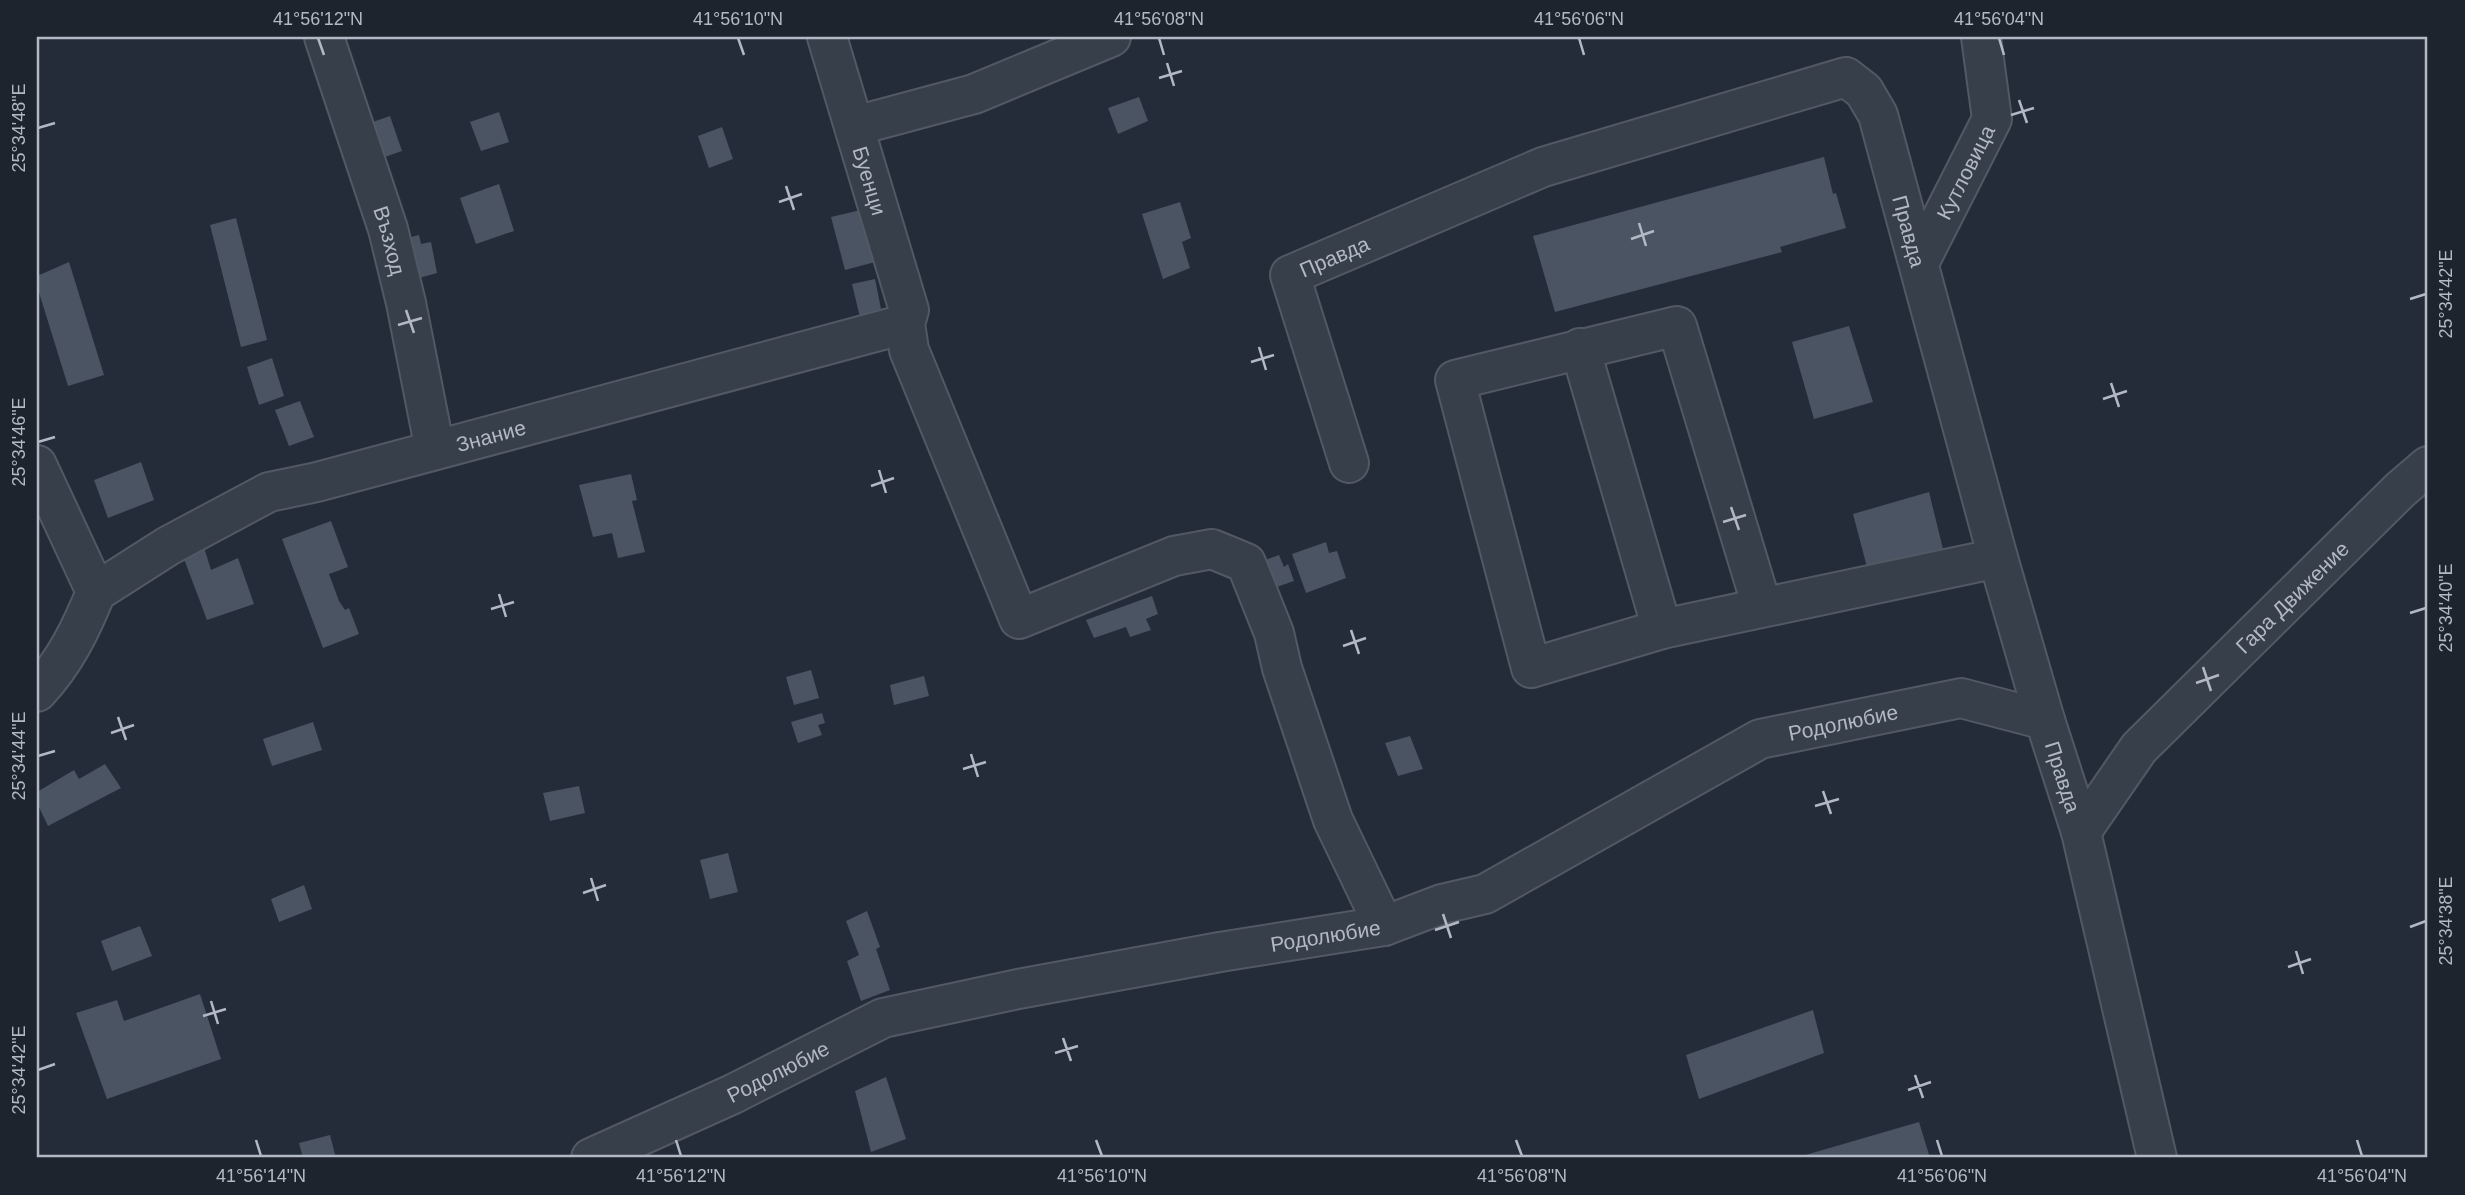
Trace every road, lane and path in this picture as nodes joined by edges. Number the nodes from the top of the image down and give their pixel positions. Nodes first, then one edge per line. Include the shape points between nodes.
1 (324, 37) edge
2 (827, 37) edge
3 (1111, 37) edge
4 (1981, 37) edge
5 (855, 126) junction
6 (1919, 262) junction
7 (905, 324) junction
8 (1580, 348) junction
9 (435, 450) junction
10 (1349, 463) dead end
11 (37, 465) edge
12 (2428, 466) edge
13 (1998, 558) junction
14 (96, 592) junction
15 (1762, 607) junction
16 (1662, 629) junction
17 (37, 692) edge
18 (2045, 720) junction
19 (2081, 832) junction
20 (1384, 926) junction
21 (591, 1158) edge
22 (2157, 1158) edge

1 - 9 street, Възход via 388,229
2 - 5 street, Буенци
3 - 5 street via 974,94
4 - 6 street, Кутловица via 1992,119
5 - 7 street, Буенци via 909,310
6 - 10 street, Правда via 1878,115 1864,91 1846,77 1544,167 1290,275
6 - 13 street, Правда
7 - 9 street, Знание
7 - 20 street, Буенци via 909,350 1019,619 1174,556 1212,549 1246,563 1333,820
8 - 15 street via 1677,326
8 - 16 street
8 - 16 street via 1455,380 1531,668
9 - 14 street, Знание via 269,492 168,546
11 - 14 street
12 - 19 street, Гара Движение via 2139,748
13 - 15 street
13 - 18 street, Правда
14 - 17 street via 64,659
15 - 16 street
18 - 19 street, Правда
18 - 20 street, Родолюбие via 1961,698 1760,739 1485,894
19 - 22 street, Правда
20 - 21 street, Родолюбие via 1072,979 883,1018 733,1094

